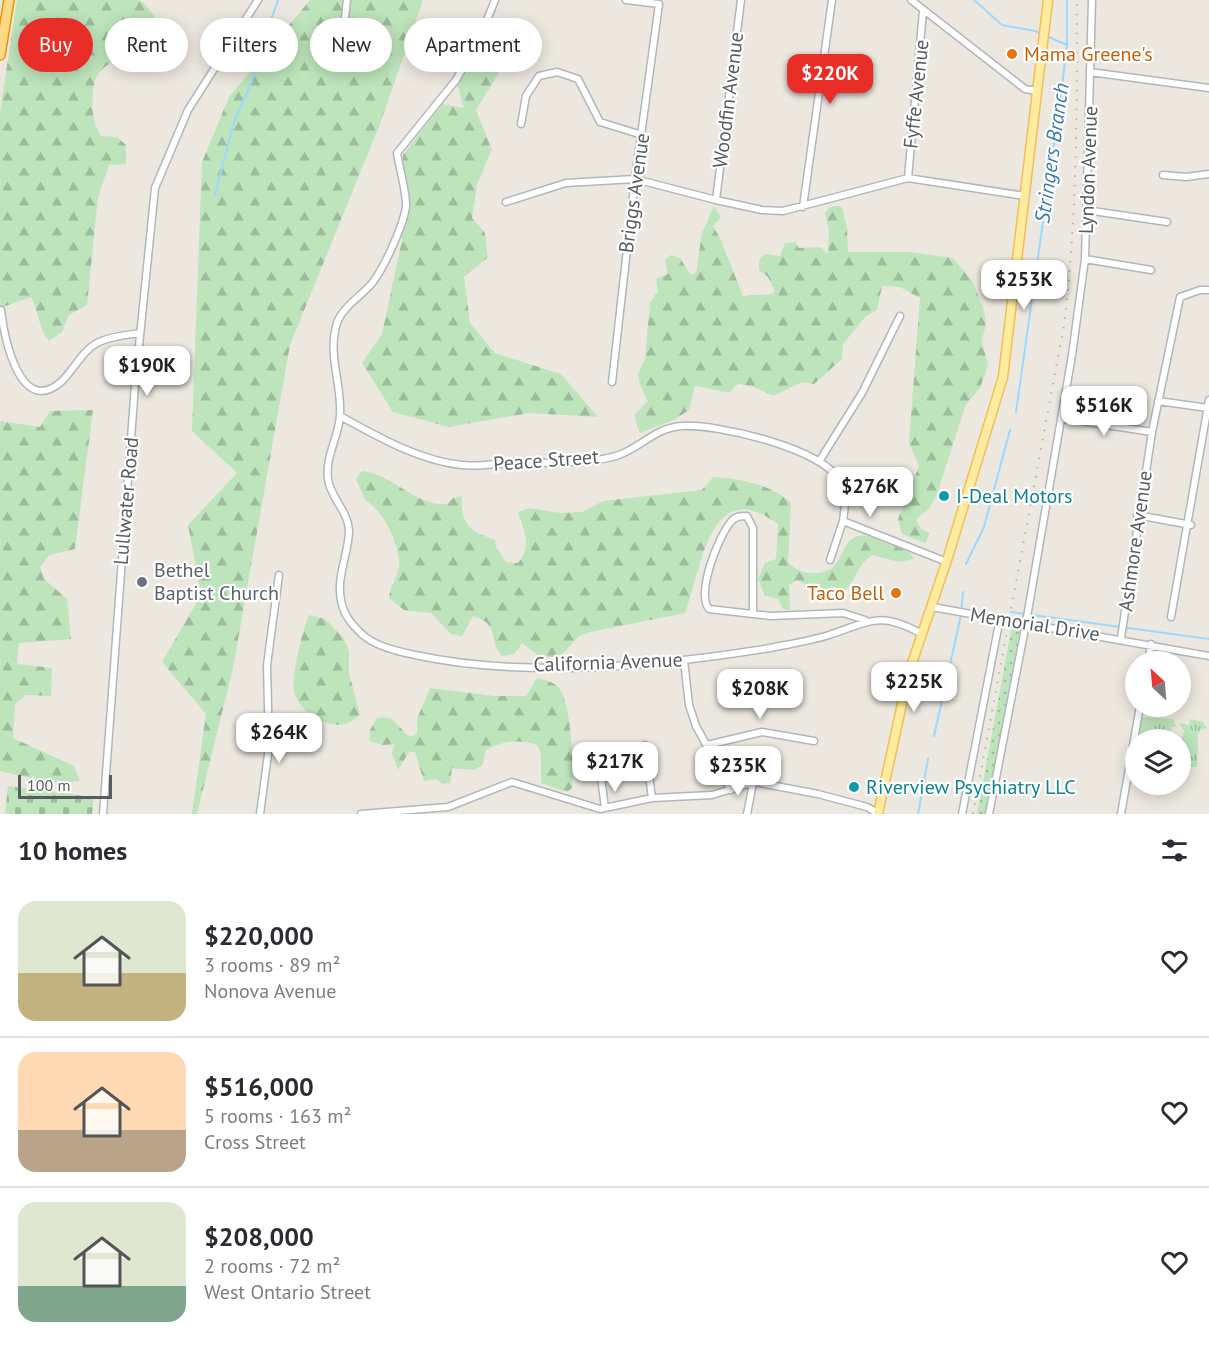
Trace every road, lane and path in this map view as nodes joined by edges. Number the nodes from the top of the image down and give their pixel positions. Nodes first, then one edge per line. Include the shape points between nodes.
1 (9, 0) edge
2 (258, 0) edge
3 (347, 0) edge
4 (495, 0) edge
5 (626, 0) edge
6 (741, 0) edge
7 (832, 0) edge
8 (911, 0) edge
9 (1048, 0) edge
10 (1092, 0) edge
11 (923, 11) junction
12 (345, 18) edge
13 (0, 54) edge
14 (1090, 72) junction
15 (1209, 88) edge
16 (1037, 91) junction
17 (521, 124) dead end
18 (642, 135) junction
19 (1209, 174) edge
20 (1163, 175) dead end
21 (908, 178) junction
22 (635, 179) junction
23 (1025, 196) junction
24 (716, 200) junction
25 (506, 202) dead end
26 (803, 207) junction
27 (1086, 210) junction
28 (1167, 222) dead end
29 (1085, 259) junction
30 (1151, 270) dead end
31 (1209, 290) edge
32 (1, 310) edge
33 (900, 316) dead end
34 (140, 333) junction
35 (612, 382) dead end
36 (1209, 400) edge
37 (1158, 401) junction
38 (1208, 408) edge
39 (340, 416) junction
40 (1061, 418) junction
41 (1152, 432) junction
42 (820, 460) junction
43 (1137, 515) junction
44 (843, 521) junction
45 (1190, 524) junction
46 (830, 560) dead end
47 (947, 562) junction
48 (279, 575) dead end
49 (932, 606) junction
50 (753, 613) junction
51 (1171, 617) dead end
52 (1000, 618) junction
53 (866, 621) junction
54 (1026, 623) junction
55 (922, 634) junction
56 (1120, 638) junction
57 (1151, 644) junction
58 (1150, 651) edge
59 (1209, 656) edge
60 (684, 660) junction
61 (1138, 717) edge
62 (814, 741) dead end
63 (645, 745) dead end
64 (707, 745) junction
65 (598, 754) dead end
66 (753, 783) junction
67 (731, 790) junction
68 (652, 798) junction
69 (605, 808) junction
70 (449, 811) edge
71 (103, 814) edge
72 (260, 814) edge
73 (361, 814) edge
74 (747, 814) edge
75 (878, 814) edge
76 (962, 814) edge
77 (989, 814) edge
78 (1121, 814) edge

1 - 13 highway
2 - 34 street, Lullwater Road via 188,110 155,188
3 - 12 street
4 - 39 street via 479,40 456,80 397,153 406,205 395,238 374,281 338,319 332,345
5 - 18 street, Briggs Avenue via 659,4
6 - 24 street, Woodfin Avenue
7 - 26 street
8 - 11 street
9 - 16 main road
10 - 14 street, Lyndon Avenue
11 - 16 street via 1025,89
11 - 21 street, Fyffe Avenue
14 - 15 street
14 - 27 street, Lyndon Avenue
16 - 23 main road
17 - 18 street via 526,96 537,80 557,72 578,79 600,122
18 - 22 street, Briggs Avenue
19 - 20 street
21 - 23 street
21 - 26 street
22 - 24 street
22 - 25 street via 566,183
22 - 35 street, Briggs Avenue
23 - 47 main road via 1003,376
24 - 26 street via 762,210
27 - 28 street
27 - 29 street, Lyndon Avenue
29 - 30 street
29 - 40 street, Lyndon Avenue
31 - 37 street, Ashmore Avenue via 1180,297
32 - 34 street via 9,354 27,383 40,390 62,381 98,342
33 - 42 street via 862,393
34 - 71 street, Lullwater Road
36 - 38 street
37 - 38 street
37 - 41 street, Ashmore Avenue
38 - 45 street
39 - 42 street, Peace Street via 389,443 462,465 574,462 616,456 660,431 679,426 740,432
39 - 60 street, California Avenue via 328,463 328,482 349,525 340,598 345,614 372,642 396,651 475,665 586,667
40 - 41 street
40 - 54 street, Lyndon Avenue
41 - 43 street, Ashmore Avenue
42 - 44 street, Peace Street via 839,478 845,493
43 - 45 street
43 - 56 street, Ashmore Avenue
44 - 46 street, Peace Street
44 - 47 street
45 - 51 street
47 - 49 main road
48 - 72 street via 267,665 269,747
49 - 52 street, Memorial Drive
49 - 55 main road
50 - 50 street via 753,528 747,516 737,517 712,559 704,602 709,609
50 - 53 street via 843,613
52 - 54 street, Memorial Drive
52 - 76 street
53 - 55 street, California Avenue via 895,622
53 - 60 street, California Avenue via 797,643
54 - 56 street, Memorial Drive
54 - 77 street, Lyndon Avenue
55 - 75 main road via 909,672
56 - 57 street, Memorial Drive
57 - 58 street
57 - 59 street, Memorial Drive
60 - 64 street via 689,705
61 - 78 street
62 - 64 street via 762,732
63 - 68 street
64 - 67 street
65 - 69 street
66 - 67 street
66 - 74 street
66 - 75 street via 814,793 867,807
67 - 68 street via 712,795
68 - 69 street
69 - 70 street via 590,808 512,782
70 - 73 street

